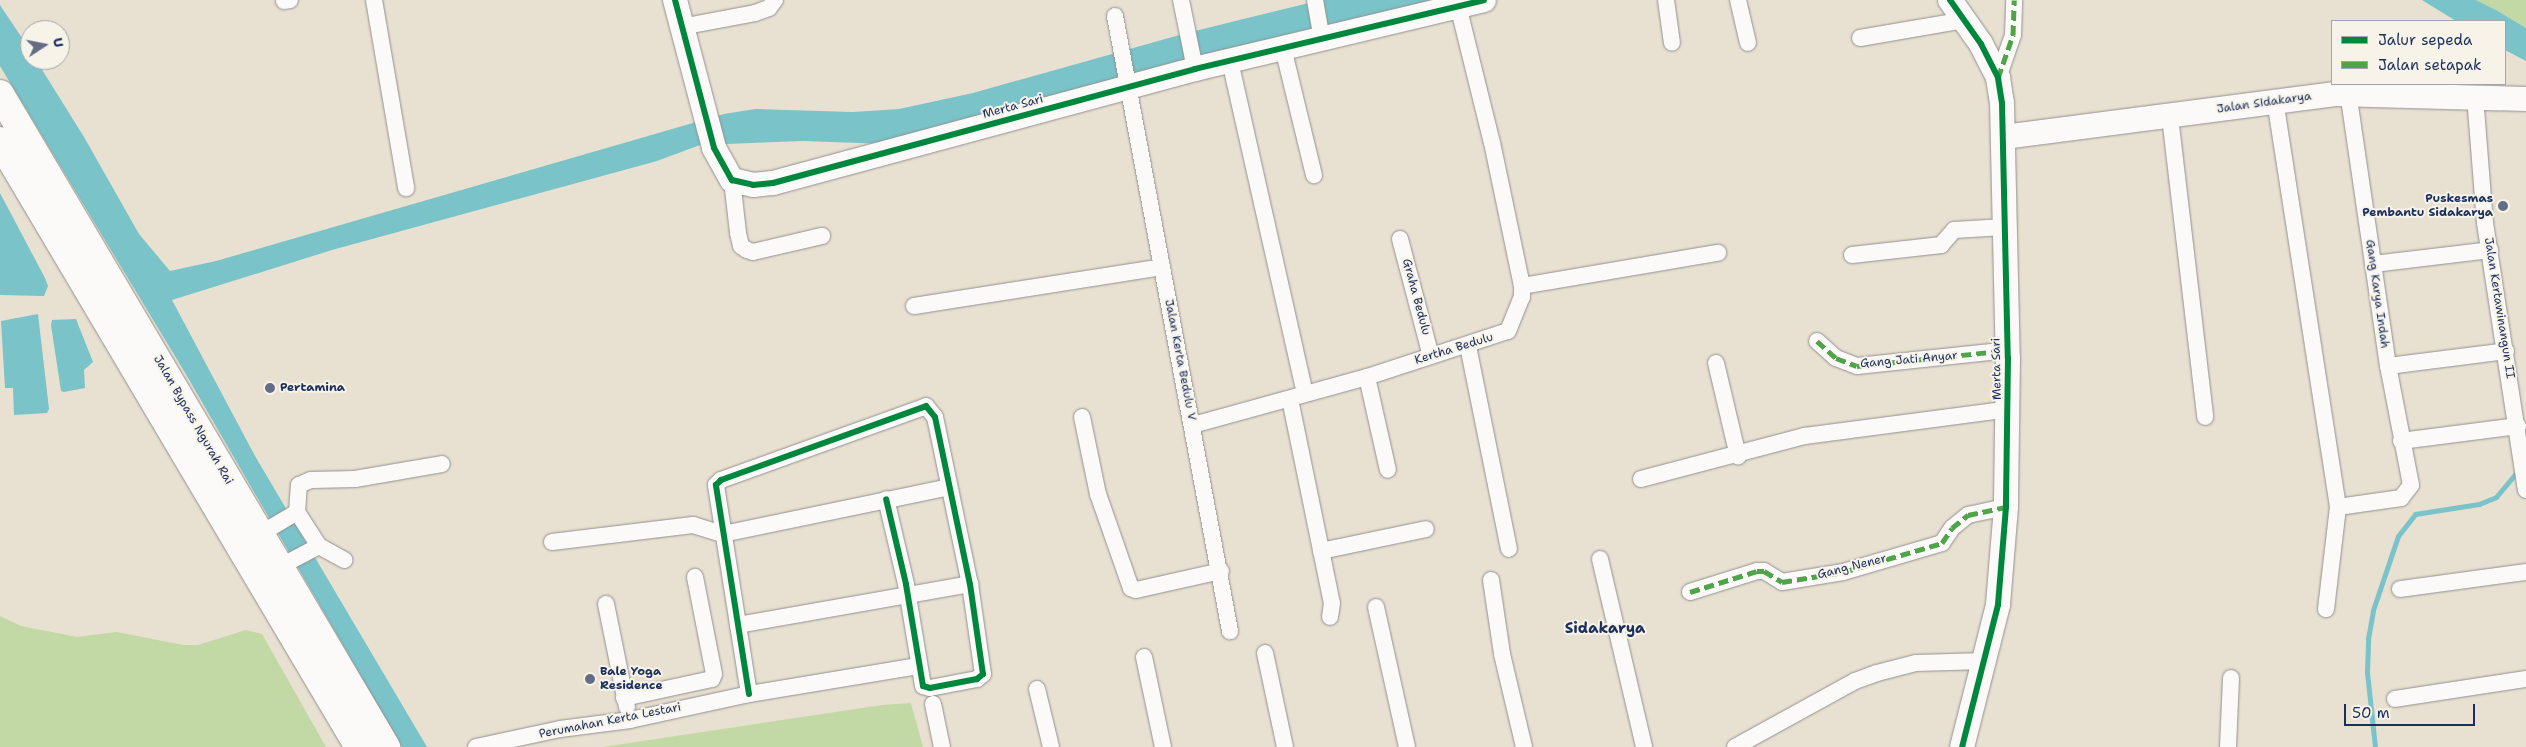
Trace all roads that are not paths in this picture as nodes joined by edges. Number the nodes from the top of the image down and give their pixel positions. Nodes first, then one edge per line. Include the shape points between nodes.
1 (374, 0) edge
2 (675, 0) edge
3 (774, 0) edge
4 (1182, 0) edge
5 (1315, 0) edge
6 (1484, 0) edge
7 (1666, 0) edge
8 (1738, 0) edge
9 (1950, 0) edge
10 (2014, 0) edge
11 (1458, 6) junction
12 (1115, 16) dead end
13 (1965, 20) junction
14 (680, 27) junction
15 (1321, 35) junction
16 (1860, 38) dead end
17 (1672, 43) dead end
18 (1748, 43) dead end
19 (1283, 48) junction
20 (1230, 61) junction
21 (1194, 66) junction
22 (1998, 78) junction
23 (1129, 86) junction
24 (2348, 93) junction
25 (0, 94) edge
26 (2475, 96) junction
27 (2526, 99) edge
28 (2275, 100) junction
29 (2170, 117) junction
30 (2004, 137) junction
31 (0, 141) edge
32 (1314, 175) dead end
33 (732, 180) junction
34 (42, 188) junction
35 (406, 188) dead end
36 (2005, 227) junction
37 (822, 236) dead end
38 (1400, 239) dead end
39 (2490, 250) junction
40 (1718, 253) dead end
41 (1852, 256) dead end
42 (2373, 264) junction
43 (1162, 267) junction
44 (1522, 286) junction
45 (914, 306) dead end
46 (1817, 341) dead end
47 (1468, 346) junction
48 (2008, 350) junction
49 (2506, 350) junction
50 (1432, 356) junction
51 (1716, 363) dead end
52 (2388, 366) junction
53 (1367, 377) junction
54 (1303, 385) dead end
55 (1290, 399) junction
56 (2009, 409) junction
57 (1082, 417) dead end
58 (2205, 417) dead end
59 (1193, 425) junction
60 (2518, 426) junction
61 (2401, 441) junction
62 (1738, 456) junction
63 (442, 464) dead end
64 (1388, 470) dead end
65 (2525, 471) edge
66 (1641, 479) dead end
67 (949, 487) junction
68 (2526, 490) edge
69 (886, 499) junction
70 (2338, 507) junction
71 (2006, 508) junction
72 (294, 513) junction
73 (1426, 529) dead end
74 (265, 530) junction
75 (723, 534) junction
76 (552, 542) dead end
77 (315, 549) junction
78 (1509, 549) dead end
79 (1321, 551) junction
80 (1600, 559) dead end
81 (344, 560) dead end
82 (283, 565) junction
83 (1221, 571) junction
84 (2526, 572) edge
85 (695, 577) dead end
86 (1491, 580) dead end
87 (970, 584) junction
88 (2400, 588) dead end
89 (1690, 592) dead end
90 (907, 598) junction
91 (606, 604) dead end
92 (1376, 607) dead end
93 (2326, 609) dead end
94 (1330, 617) dead end
95 (738, 625) junction
96 (1230, 631) dead end
97 (1265, 653) dead end
98 (1144, 657) dead end
99 (1986, 661) junction
100 (918, 666) junction
101 (2231, 678) dead end
102 (2526, 679) edge
103 (1037, 689) dead end
104 (748, 694) junction
105 (624, 698) junction
106 (2395, 699) dead end
107 (933, 704) dead end
108 (630, 720) junction
109 (359, 747) edge
110 (386, 747) edge
111 (476, 747) edge
112 (942, 747) edge
113 (1051, 747) edge
114 (1163, 747) edge
115 (1285, 747) edge
116 (1407, 747) edge
117 (1524, 747) edge
118 (1644, 747) edge
119 (1735, 747) edge
120 (1962, 747) edge
121 (2228, 747) edge

1 - 35 street
2 - 14 street
3 - 14 street via 769,8 755,13
4 - 21 street via 1184,25
5 - 15 street
6 - 11 street, Merta Sari
7 - 17 street
8 - 18 street
9 - 13 street, Merta Sari
10 - 22 street via 2013,35
11 - 15 street, Merta Sari
11 - 44 street, Kertha Bedulu via 1492,143
12 - 23 street, Jalan Kerta Bedulu V
13 - 16 street
13 - 22 street, Merta Sari
14 - 33 street via 714,148
15 - 19 street, Merta Sari
19 - 20 street, Merta Sari
19 - 32 street
20 - 21 street, Merta Sari
20 - 54 street
21 - 23 street, Merta Sari
22 - 30 street, Merta Sari
23 - 33 street, Merta Sari via 773,183 752,185
23 - 43 street, Jalan Kerta Bedulu V
24 - 26 street, Jalan Sidakarya
24 - 28 street, Jalan Sidakarya
24 - 42 street, Gang Karya Indah
25 - 34 highway, Jalan Bypass Ngurah Rai
26 - 27 street, Jalan Sidakarya
26 - 39 street, Jalan Kertawinangun II via 2478,166
28 - 29 street, Jalan Sidakarya
28 - 70 street
29 - 30 street, Jalan Sidakarya
29 - 58 street
30 - 36 street, Merta Sari
31 - 34 highway, Jalan Bypass Ngurah Rai
33 - 37 street via 738,233 741,246 747,250
34 - 74 highway, Jalan Bypass Ngurah Rai
34 - 109 highway, Jalan Bypass Ngurah Rai
36 - 41 street via 1954,230 1941,245
36 - 48 street, Merta Sari
38 - 50 street, Graha Bedulu
39 - 42 street
39 - 49 street, Jalan Kertawinangun II
40 - 44 street
42 - 52 street, Gang Karya Indah
43 - 45 street
43 - 59 street, Jalan Kerta Bedulu V
44 - 47 street, Kertha Bedulu via 1522,297 1508,331
46 - 48 street, Gang Jati Anyar via 1836,358 1858,366
47 - 50 street, Kertha Bedulu
47 - 78 street
48 - 56 street, Merta Sari
49 - 52 street
49 - 60 street, Jalan Kertawinangun II
50 - 53 street, Kertha Bedulu
51 - 62 street
52 - 61 street, Gang Karya Indah
53 - 55 street, Kertha Bedulu
53 - 64 street
55 - 59 street, Kertha Bedulu
55 - 79 street
56 - 62 street via 1805,436
56 - 71 street, Merta Sari
57 - 83 street via 1098,494 1131,588 1136,590
59 - 83 street, Jalan Kerta Bedulu V
60 - 61 street
60 - 65 street, Jalan Kertawinangun II
61 - 70 street, Gang Karya Indah via 2411,485 2408,493 2391,500
62 - 66 street
63 - 72 street via 355,479 311,480 299,485
65 - 68 street, Jalan Kertawinangun II
67 - 69 street
67 - 75 street via 935,417 926,406 721,480 714,492
67 - 87 street
69 - 75 street
69 - 90 street
70 - 93 street
71 - 89 street, Gang Nener via 1968,516 1952,528 1942,543 1843,572 1782,582 1764,571 1757,571
71 - 99 street, Merta Sari via 1998,605
72 - 74 street
72 - 77 street
73 - 79 street
74 - 82 highway, Jalan Bypass Ngurah Rai
75 - 76 street via 693,525
75 - 95 street
77 - 81 street
77 - 82 street
79 - 94 street via 1332,604
80 - 118 street
82 - 110 highway, Jalan Bypass Ngurah Rai
83 - 96 street, Jalan Kerta Bedulu V
84 - 88 street
85 - 105 street via 714,674 712,679
86 - 117 street via 1502,654
87 - 90 street
87 - 100 street via 983,674 978,678 930,688 923,686
90 - 95 street
90 - 100 street
91 - 105 street
92 - 116 street
95 - 104 street
97 - 115 street
98 - 114 street
99 - 119 street via 1916,663 1877,673 1855,681
99 - 120 street, Merta Sari
100 - 104 street, Perumahan Kerta Lestari
101 - 121 street
102 - 106 street
103 - 113 street
104 - 108 street, Perumahan Kerta Lestari
105 - 108 street
107 - 112 street
108 - 111 street, Perumahan Kerta Lestari via 560,729

